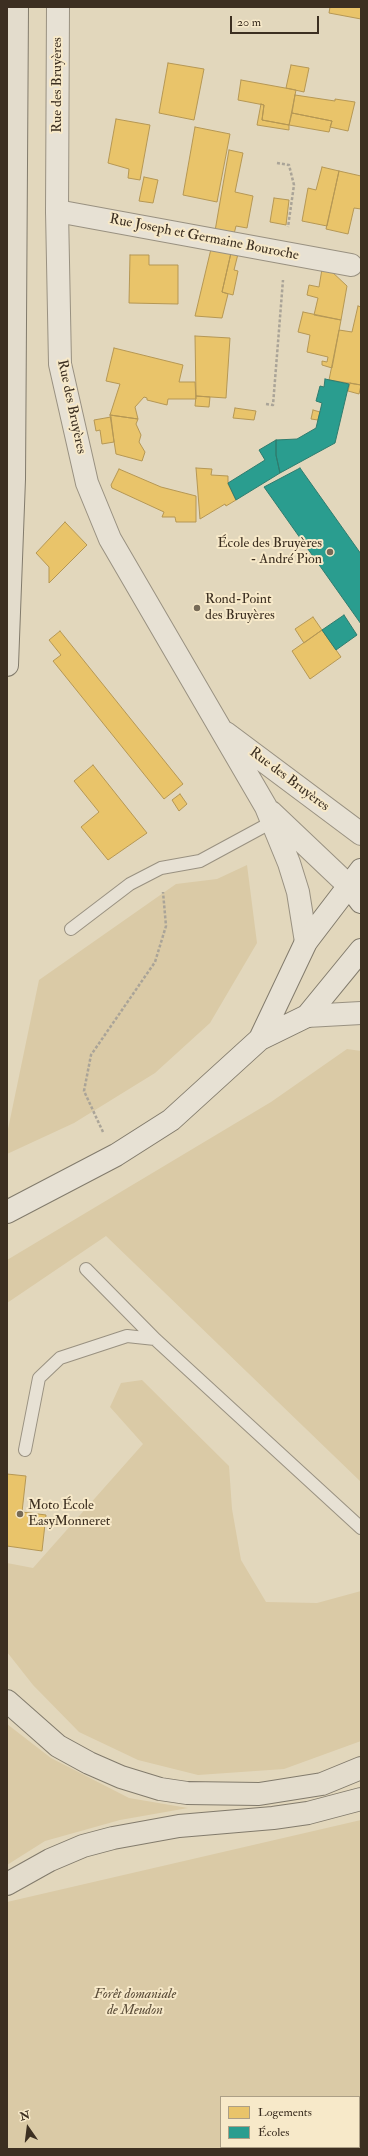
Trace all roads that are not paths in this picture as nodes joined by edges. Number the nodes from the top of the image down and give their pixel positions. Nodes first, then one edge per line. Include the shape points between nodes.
1 (17, 7) edge
2 (58, 7) edge
3 (58, 211) junction
4 (351, 265) dead end
5 (7, 665) edge
6 (217, 726) junction
7 (269, 815) junction
8 (361, 834) edge
9 (357, 886) edge
10 (71, 929) dead end
11 (306, 942) junction
12 (361, 950) edge
13 (361, 1013) edge
14 (307, 1016) junction
15 (260, 1039) junction
16 (7, 1212) edge
17 (86, 1268) dead end
18 (155, 1339) junction
19 (25, 1450) dead end
20 (361, 1528) edge
21 (7, 1701) edge
22 (361, 1768) edge
23 (361, 1800) edge
24 (7, 1884) edge

1 - 5 highway via 14,479
2 - 3 street, Rue des Bruyères
3 - 4 street, Rue Joseph et Germaine Bouroche
3 - 6 street, Rue des Bruyères via 60,364 87,483 110,539
6 - 7 street, Rue des Bruyères
6 - 8 street, Rue des Bruyères
7 - 9 street, Rue des Bruyères
7 - 10 lane via 200,861 161,868 130,884
7 - 11 street, Rue des Bruyères via 298,892
9 - 11 street
11 - 15 street
12 - 14 street
13 - 14 street
14 - 15 street
15 - 16 street via 171,1120 116,1155
17 - 18 lane
18 - 19 lane via 127,1336 60,1358 39,1378
18 - 20 lane
21 - 22 highway via 58,1746 121,1777 160,1789 187,1793 260,1794 322,1784
23 - 24 highway via 308,1813 179,1826 114,1838 83,1846 50,1860

